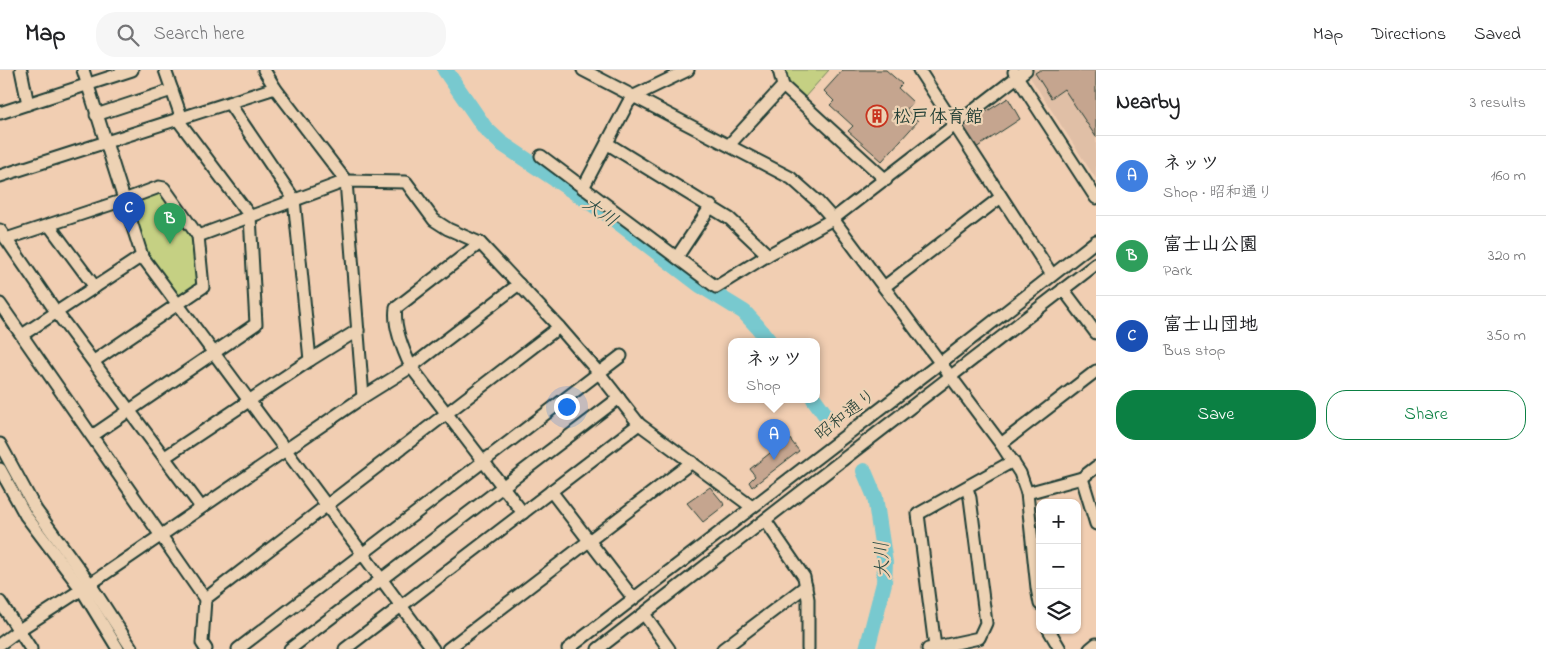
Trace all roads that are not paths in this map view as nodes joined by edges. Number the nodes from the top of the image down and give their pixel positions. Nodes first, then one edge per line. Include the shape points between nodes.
1 (22, 70) edge
2 (83, 70) edge
3 (132, 70) edge
4 (165, 70) edge
5 (264, 70) edge
6 (583, 70) edge
7 (688, 70) edge
8 (779, 70) edge
9 (919, 70) edge
10 (1019, 72) edge
11 (86, 84) junction
12 (783, 86) junction
13 (275, 88) junction
14 (172, 90) junction
15 (634, 96) junction
16 (229, 103) junction
17 (28, 104) junction
18 (0, 113) edge
19 (96, 115) junction
20 (180, 119) junction
21 (955, 125) junction
22 (106, 143) junction
23 (608, 144) junction
24 (729, 145) junction
25 (541, 156) dead end
26 (0, 176) edge
27 (886, 180) junction
28 (346, 181) junction
29 (583, 188) junction
30 (1001, 197) junction
31 (1096, 198) edge
32 (124, 200) junction
33 (294, 200) junction
34 (711, 206) junction
35 (250, 216) junction
36 (833, 220) junction
37 (49, 225) junction
38 (3, 235) edge
39 (198, 236) junction
40 (1096, 241) edge
41 (480, 243) junction
42 (768, 255) junction
43 (142, 256) junction
44 (677, 257) junction
45 (1096, 264) edge
46 (1052, 275) junction
47 (519, 284) junction
48 (96, 287) junction
49 (884, 287) junction
50 (1063, 290) junction
51 (0, 304) edge
52 (178, 305) junction
53 (56, 313) junction
54 (559, 327) junction
55 (358, 330) junction
56 (1096, 333) edge
57 (22, 335) junction
58 (214, 353) junction
59 (621, 356) dead end
60 (310, 360) junction
61 (94, 361) junction
62 (940, 363) junction
63 (411, 367) junction
64 (1096, 371) edge
65 (599, 373) junction
66 (951, 377) junction
67 (363, 397) junction
68 (619, 398) junction
69 (250, 400) junction
70 (129, 411) junction
71 (447, 414) junction
72 (639, 424) junction
73 (92, 436) junction
74 (0, 444) edge
75 (1001, 444) junction
76 (285, 450) junction
77 (165, 457) junction
78 (1013, 460) junction
79 (482, 461) junction
80 (692, 462) junction
81 (1096, 467) edge
82 (0, 469) edge
83 (1082, 478) junction
84 (503, 488) junction
85 (967, 488) junction
86 (551, 491) junction
87 (1027, 493) junction
88 (327, 506) junction
89 (201, 507) junction
90 (752, 507) junction
91 (523, 513) junction
92 (765, 520) junction
93 (1096, 524) edge
94 (161, 535) junction
95 (589, 542) junction
96 (363, 554) junction
97 (382, 580) junction
98 (806, 586) junction
99 (86, 587) junction
100 (1037, 589) edge
101 (633, 598) junction
102 (205, 599) junction
103 (0, 602) edge
104 (401, 605) junction
105 (644, 614) junction
106 (19, 630) junction
107 (1051, 634) edge
108 (0, 644) edge
109 (1096, 644) edge
110 (957, 646) edge
111 (931, 648) edge
112 (31, 649) edge
113 (118, 649) edge
114 (132, 649) edge
115 (206, 649) edge
116 (238, 649) edge
117 (290, 649) edge
118 (345, 649) edge
119 (433, 649) edge
120 (448, 649) edge
121 (568, 649) edge
122 (598, 649) edge
123 (670, 649) edge
124 (723, 649) edge
125 (808, 649) edge
126 (1060, 649) edge
127 (1090, 649) edge

1 - 17 street
2 - 11 street
3 - 11 street
4 - 14 street
5 - 13 street
6 - 15 street
7 - 15 street
8 - 12 street
9 - 21 street
10 - 21 street
10 - 31 street
11 - 17 street
11 - 19 street
12 - 24 street
12 - 27 street
13 - 16 street
13 - 28 street
14 - 19 street
14 - 20 street
15 - 23 street
15 - 24 street
16 - 20 street
16 - 33 street
17 - 18 street
19 - 22 street
20 - 22 street
20 - 35 street
21 - 27 street
21 - 30 street
22 - 26 street
22 - 32 street
23 - 29 street
23 - 34 street
24 - 36 street via 791,178
25 - 29 street
27 - 36 street
28 - 33 street
28 - 41 street via 406,182 434,220
28 - 55 street
29 - 44 street
30 - 46 street
30 - 49 street
32 - 37 street
32 - 39 street via 164,188
32 - 43 street
33 - 35 street
33 - 60 street
34 - 42 street via 730,219
34 - 44 street
35 - 39 street
35 - 58 street via 256,324
36 - 42 street
36 - 49 street
37 - 38 street
37 - 48 street
38 - 53 street
39 - 52 street via 203,287
40 - 46 street, 昭和通り
41 - 47 street
41 - 63 street via 396,308 395,316
42 - 44 street via 716,287
43 - 48 street
43 - 52 street
45 - 50 street, 昭和通り
46 - 62 street, 昭和通り
47 - 54 street
47 - 63 street
48 - 53 street
49 - 62 street
50 - 56 street
50 - 66 street, 昭和通り
51 - 57 street
52 - 58 street
52 - 61 street
53 - 57 street
53 - 61 street
54 - 65 street
54 - 71 street
55 - 60 street
55 - 67 street
57 - 73 street
58 - 69 street
58 - 70 street
59 - 65 street
60 - 69 street
61 - 70 street
62 - 66 street
62 - 90 street, 昭和通り
63 - 67 street
63 - 71 street
64 - 75 street
65 - 68 street
65 - 79 street
66 - 75 street
66 - 92 street, 昭和通り
67 - 76 street
68 - 72 street
68 - 84 street
69 - 76 street
69 - 77 street
70 - 73 street
70 - 77 street
71 - 79 street
71 - 88 street
72 - 80 street
72 - 86 street
73 - 94 street
74 - 99 street via 36,510
75 - 78 street
76 - 88 street
76 - 89 street
77 - 89 street
78 - 85 street
78 - 87 street
79 - 84 street
79 - 96 street
80 - 90 street
80 - 95 street
81 - 83 street
82 - 99 street via 26,516
83 - 87 street
83 - 93 street
84 - 91 street
84 - 97 street
85 - 110 street via 986,623 979,638
85 - 111 street via 918,514
86 - 91 street
86 - 95 street
87 - 100 street
88 - 96 street
88 - 102 street
89 - 94 street
90 - 101 street, 昭和通り
91 - 104 street
92 - 98 street via 804,577
92 - 105 street, 昭和通り
94 - 99 street
94 - 102 street
95 - 101 street
95 - 120 street
96 - 97 street
96 - 116 street
97 - 104 street
97 - 117 street
98 - 124 street
98 - 125 street
99 - 106 street
99 - 113 street
99 - 114 street
101 - 121 street, 昭和通り
102 - 115 street via 202,643
103 - 106 street
104 - 118 street
104 - 119 street
105 - 122 street, 昭和通り
105 - 123 street
106 - 108 street
106 - 112 street
107 - 126 street
109 - 127 street
110 - 111 street

